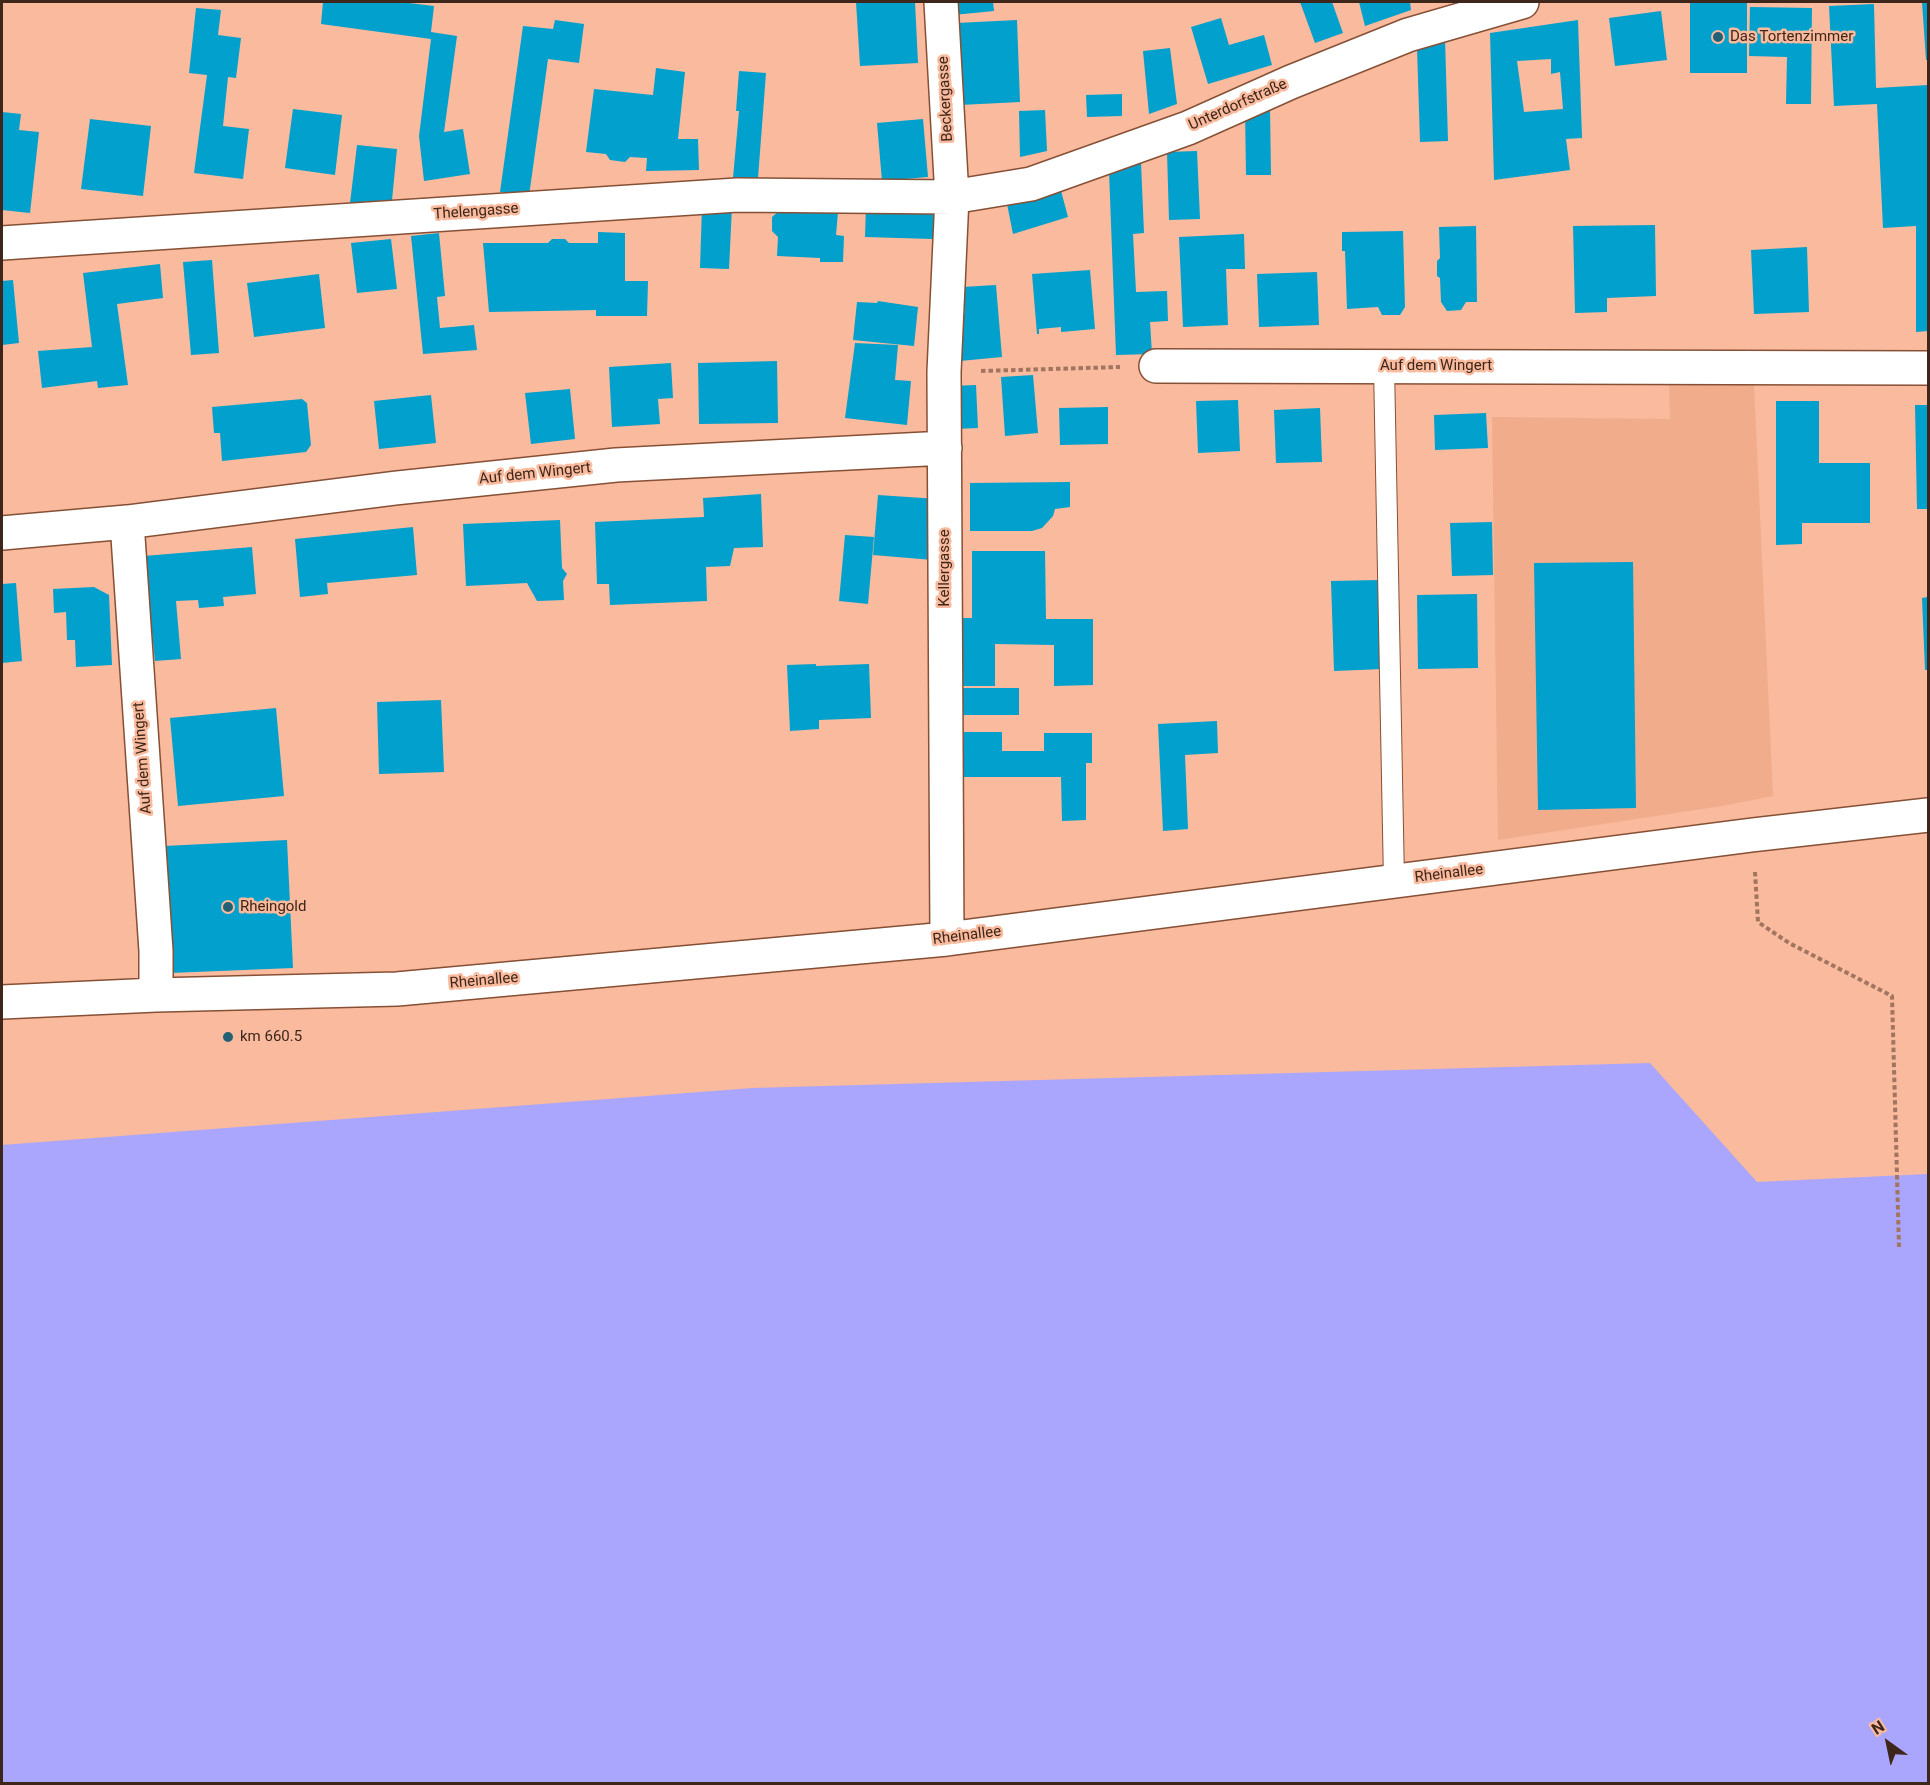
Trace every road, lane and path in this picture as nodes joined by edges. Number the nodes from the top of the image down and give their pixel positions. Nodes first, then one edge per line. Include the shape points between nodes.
1 (941, 2) edge
2 (1522, 2) edge
3 (952, 197) junction
4 (2, 243) edge
5 (1156, 366) joint
6 (1384, 366) junction
7 (1929, 368) edge
8 (944, 372) junction
9 (945, 448) junction
10 (127, 522) junction
11 (2, 533) edge
12 (1929, 815) edge
13 (1752, 836) junction
14 (1394, 881) junction
15 (946, 939) junction
16 (156, 995) junction
17 (2, 1002) edge
18 (1899, 1248) dead end

1 - 3 street, Beckergasse
2 - 3 street, Unterdorfstraße via 1408,35 1188,128 1031,184
3 - 4 street, Thelengasse via 737,195
3 - 8 street, Kellergasse
5 - 6 street, Auf dem Wingert
5 - 8 path
6 - 7 street, Auf dem Wingert
6 - 14 lane
8 - 9 street, Kellergasse
9 - 10 street, Auf dem Wingert via 616,465
9 - 15 street, Kellergasse
10 - 11 street, Auf dem Wingert
10 - 16 street, Auf dem Wingert
12 - 13 street, Rheinallee
13 - 14 street, Rheinallee
13 - 18 path via 1758,921 1789,943 1892,996
14 - 15 street, Rheinallee
15 - 16 street, Rheinallee via 397,989
16 - 17 street, Rheinallee

